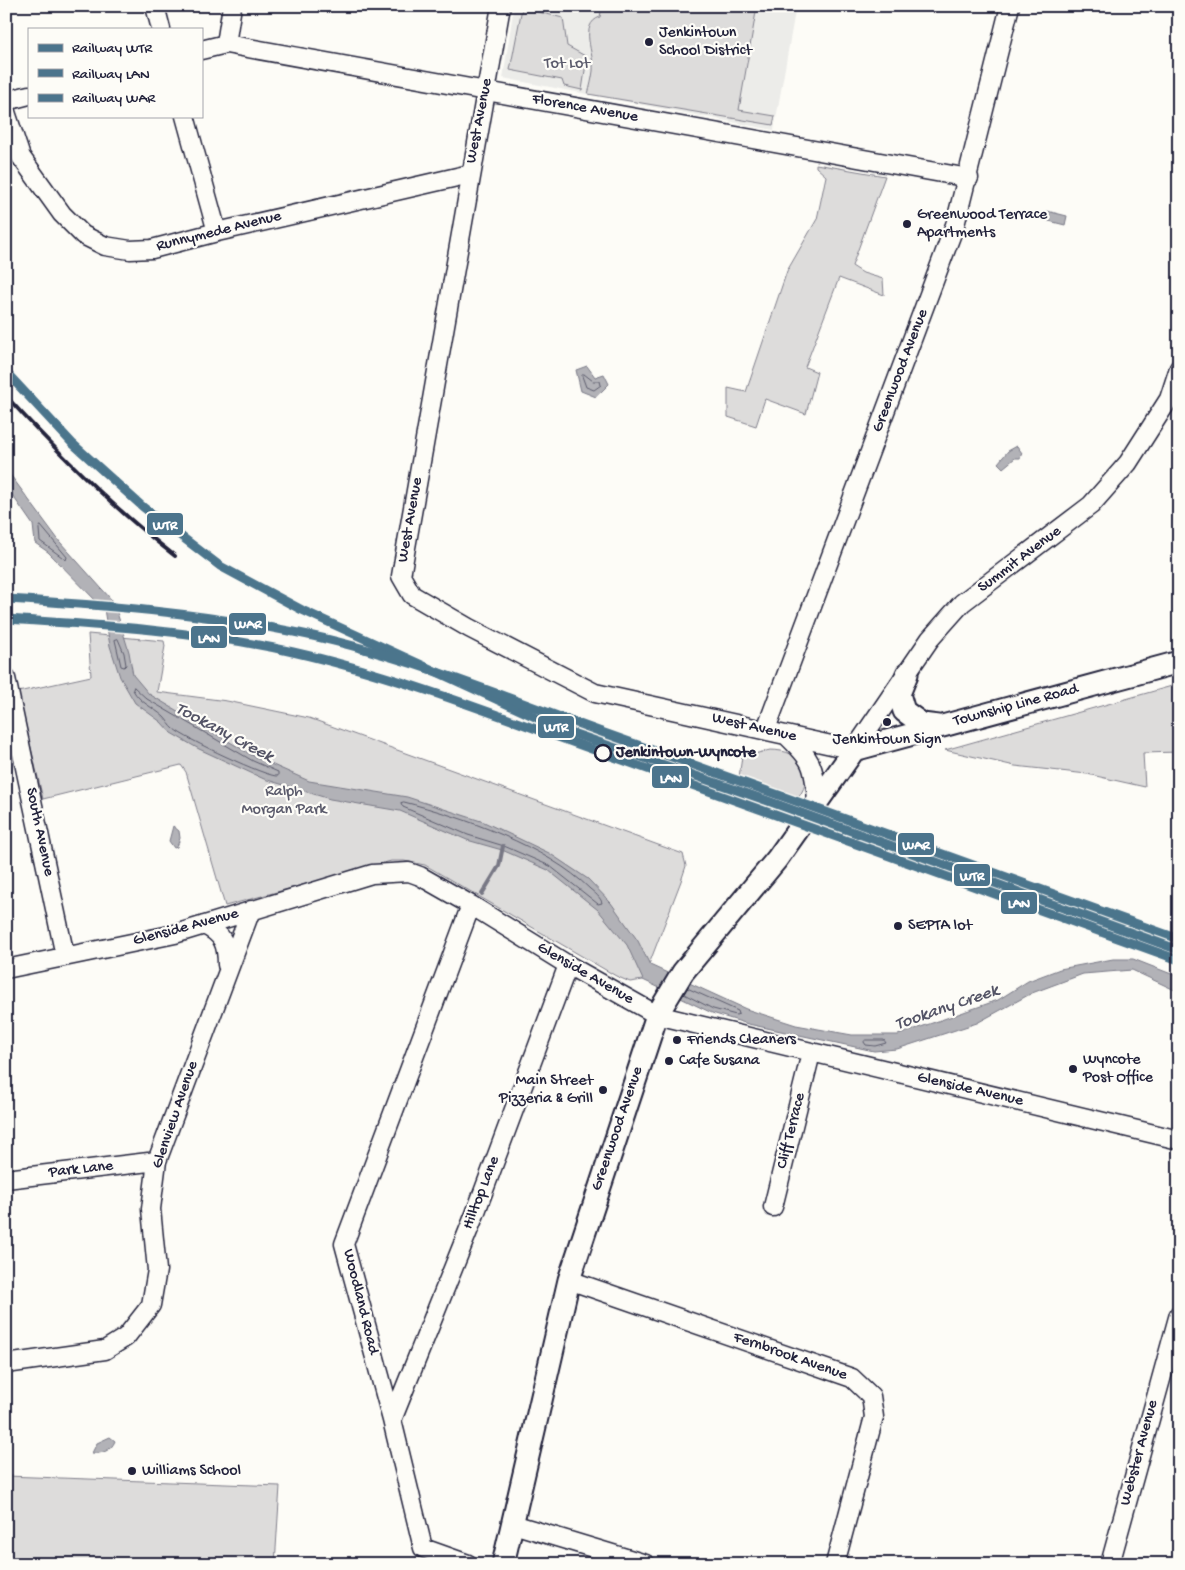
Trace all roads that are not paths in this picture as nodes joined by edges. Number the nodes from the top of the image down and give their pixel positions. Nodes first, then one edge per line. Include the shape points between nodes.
1 (155, 6) edge
2 (232, 6) edge
3 (501, 6) edge
4 (1010, 6) edge
5 (161, 28) edge
6 (226, 44) junction
7 (202, 50) edge
8 (486, 92) junction
9 (28, 95) edge
10 (6, 101) edge
11 (6, 112) edge
12 (186, 118) edge
13 (470, 174) junction
14 (969, 178) junction
15 (217, 232) junction
16 (1179, 368) edge
17 (1174, 399) edge
18 (1179, 662) edge
19 (907, 674) junction
20 (6, 678) edge
21 (938, 726) junction
22 (766, 729) junction
23 (786, 735) junction
24 (854, 750) junction
25 (817, 800) junction
26 (471, 904) junction
27 (251, 910) junction
28 (204, 925) junction
29 (66, 956) junction
30 (568, 965) junction
31 (6, 970) edge
32 (227, 973) junction
33 (656, 1015) junction
34 (811, 1054) junction
35 (1179, 1140) edge
36 (157, 1162) junction
37 (6, 1178) edge
38 (773, 1208) dead end
39 (569, 1280) junction
40 (1179, 1314) edge
41 (6, 1364) edge
42 (392, 1420) junction
43 (513, 1524) junction
44 (468, 1564) edge
45 (503, 1564) edge
46 (646, 1564) edge
47 (835, 1564) edge
48 (1110, 1564) edge

1 - 5 street
2 - 6 street
3 - 8 street, West Avenue
4 - 14 street, Greenwood Avenue
6 - 7 street, Florence Avenue
6 - 8 street, Florence Avenue
8 - 13 street, West Avenue
8 - 14 street, Florence Avenue
9 - 10 street
11 - 15 street, Runnymede Avenue via 21,157 62,214 83,235 105,246 130,250 152,249
12 - 15 street
13 - 15 street, Runnymede Avenue
13 - 22 street, West Avenue via 401,576 412,595 595,693
14 - 22 street, Greenwood Avenue via 956,225
16 - 17 street, Summit Avenue
17 - 19 street, Summit Avenue via 1128,463 1091,506 962,603 930,639
18 - 21 main road, Township Line Road
19 - 21 main road via 900,694 904,711 922,724
19 - 24 street, Summit Avenue
20 - 29 street, South Avenue
21 - 24 main road, Township Line Road
22 - 23 street, West Avenue
23 - 24 street, West Avenue
23 - 25 street via 810,760 815,774
24 - 25 main road, Greenwood Avenue
25 - 33 main road, Greenwood Avenue via 777,859 683,972
26 - 27 street, Glenside Avenue via 420,876 398,871 372,874
26 - 30 street, Glenside Avenue
26 - 42 street, Woodland Road via 344,1244
27 - 28 street, Glenside Avenue
27 - 32 street, Glenview Avenue
28 - 29 street, Glenside Avenue
28 - 32 street, Glenview Avenue via 216,930 227,947
29 - 31 street, Glenside Avenue
30 - 33 street, Glenside Avenue
30 - 42 street, Hilltop Lane via 475,1214
32 - 36 street, Glenview Avenue
33 - 34 street, Glenside Avenue
33 - 39 main road, Greenwood Avenue
34 - 35 street, Glenside Avenue
34 - 38 street, Cliff Terrace
36 - 37 street, Park Lane
36 - 41 street, Glenview Avenue via 151,1209 156,1284 154,1298 144,1317 126,1337 105,1350
39 - 43 main road, Greenwood Avenue
39 - 47 street, Fernbrook Avenue via 852,1378 871,1396 874,1417
40 - 48 street, Webster Avenue
42 - 44 street, Woodland Road via 423,1548
43 - 45 main road, Greenwood Avenue
43 - 46 street

